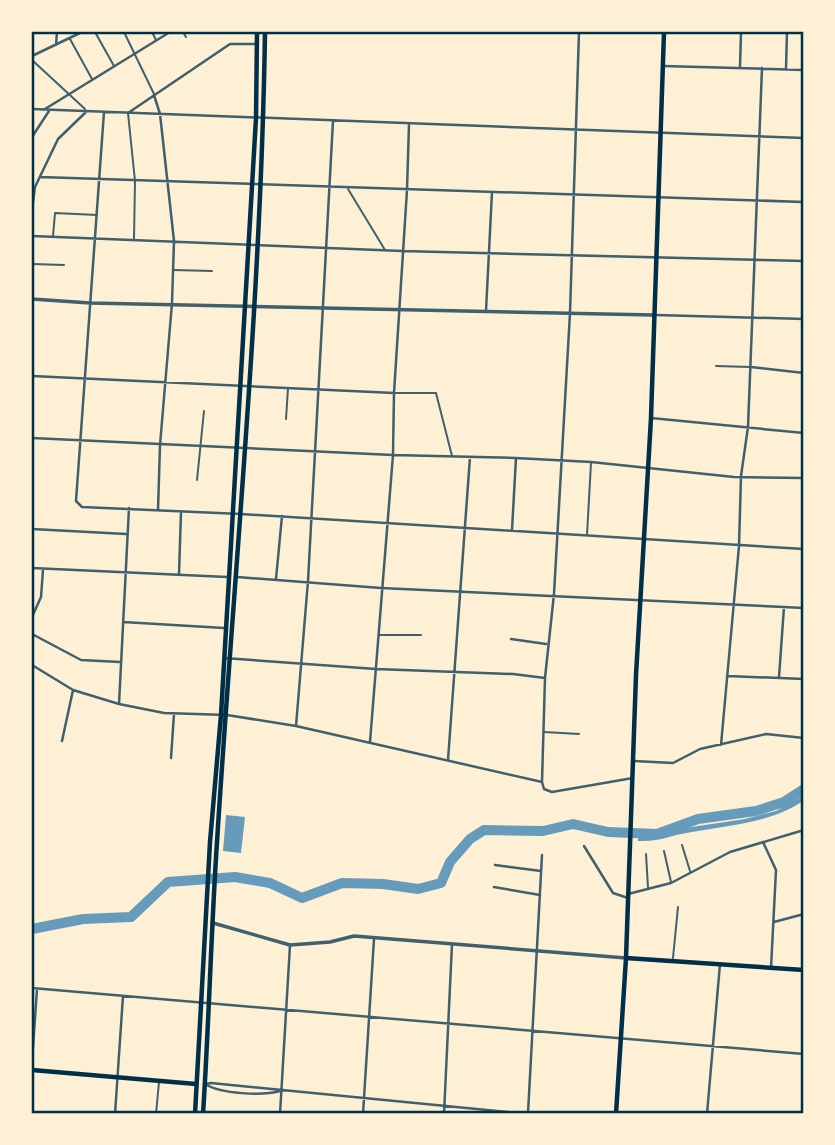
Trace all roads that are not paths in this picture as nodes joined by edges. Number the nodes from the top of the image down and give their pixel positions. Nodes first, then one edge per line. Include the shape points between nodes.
1 (57, 32) edge
2 (82, 32) edge
3 (95, 32) edge
4 (124, 32) edge
5 (152, 32) edge
6 (170, 32) edge
7 (183, 32) edge
8 (257, 32) edge
9 (265, 32) edge
10 (579, 32) edge
11 (664, 32) edge
12 (741, 32) edge
13 (787, 32) edge
14 (186, 37) dead end
15 (69, 38) junction
16 (156, 40) junction
17 (256, 44) junction
18 (56, 45) junction
19 (135, 53) junction
20 (32, 58) edge
21 (114, 66) junction
22 (662, 66) junction
23 (740, 67) junction
24 (762, 68) junction
25 (786, 69) junction
26 (803, 70) edge
27 (92, 79) junction
28 (70, 93) junction
29 (154, 95) junction
30 (32, 109) edge
31 (43, 109) junction
32 (50, 110) junction
33 (87, 111) junction
34 (104, 112) junction
35 (128, 113) junction
36 (160, 114) junction
37 (256, 118) junction
38 (264, 119) junction
39 (333, 121) junction
40 (409, 124) junction
41 (576, 131) junction
42 (659, 132) junction
43 (760, 136) junction
44 (32, 137) edge
45 (803, 138) edge
46 (40, 177) junction
47 (100, 180) junction
48 (135, 181) junction
49 (166, 183) junction
50 (252, 186) junction
51 (260, 186) junction
52 (33, 187) edge
53 (330, 188) junction
54 (347, 188) junction
55 (407, 190) junction
56 (492, 192) junction
57 (574, 195) junction
58 (657, 198) junction
59 (758, 201) junction
60 (803, 202) edge
61 (32, 210) edge
62 (97, 215) junction
63 (32, 236) edge
64 (53, 237) junction
65 (95, 239) junction
66 (134, 240) junction
67 (174, 241) junction
68 (248, 244) junction
69 (257, 244) junction
70 (326, 247) junction
71 (386, 250) junction
72 (402, 251) junction
73 (489, 253) junction
74 (572, 255) junction
75 (655, 257) junction
76 (756, 260) junction
77 (803, 261) edge
78 (32, 264) edge
79 (64, 265) dead end
80 (173, 270) junction
81 (212, 271) dead end
82 (32, 299) edge
83 (90, 303) junction
84 (172, 303) junction
85 (244, 305) junction
86 (253, 306) junction
87 (323, 308) junction
88 (398, 310) junction
89 (485, 312) junction
90 (570, 313) junction
91 (653, 315) junction
92 (754, 318) junction
93 (803, 320) edge
94 (716, 366) dead end
95 (751, 367) junction
96 (803, 373) edge
97 (32, 376) edge
98 (86, 379) junction
99 (164, 383) junction
100 (239, 386) junction
101 (248, 386) junction
102 (288, 387) junction
103 (318, 388) junction
104 (394, 393) junction
105 (204, 411) dead end
106 (651, 418) junction
107 (286, 419) dead end
108 (748, 427) junction
109 (803, 433) edge
110 (32, 438) edge
111 (81, 441) junction
112 (160, 445) junction
113 (201, 446) junction
114 (236, 447) junction
115 (245, 448) junction
116 (315, 452) junction
117 (393, 455) junction
118 (453, 457) junction
119 (471, 457) junction
120 (516, 458) junction
121 (562, 460) junction
122 (591, 462) junction
123 (649, 467) junction
124 (741, 476) junction
125 (803, 478) edge
126 (197, 480) dead end
127 (129, 508) junction
128 (158, 510) junction
129 (181, 512) junction
130 (233, 513) junction
131 (241, 514) junction
132 (282, 516) junction
133 (311, 518) junction
134 (388, 523) junction
135 (466, 528) junction
136 (32, 529) edge
137 (512, 530) junction
138 (558, 533) junction
139 (127, 534) junction
140 (587, 535) junction
141 (644, 540) junction
142 (739, 545) junction
143 (803, 549) edge
144 (32, 568) edge
145 (43, 569) junction
146 (125, 572) junction
147 (179, 574) junction
148 (229, 577) junction
149 (238, 577) junction
150 (276, 579) junction
151 (308, 581) junction
152 (381, 588) junction
153 (459, 592) junction
154 (554, 594) junction
155 (642, 599) junction
156 (734, 604) junction
157 (784, 607) junction
158 (803, 608) edge
159 (32, 617) edge
160 (123, 622) junction
161 (226, 628) junction
162 (32, 634) edge
163 (378, 635) junction
164 (421, 635) dead end
165 (511, 639) dead end
166 (547, 644) junction
167 (225, 658) junction
168 (231, 659) junction
169 (120, 662) junction
170 (300, 664) junction
171 (33, 666) edge
172 (376, 669) junction
173 (32, 672) edge
174 (455, 673) junction
175 (727, 676) junction
176 (545, 678) junction
177 (779, 678) junction
178 (803, 679) edge
179 (73, 690) junction
180 (119, 704) junction
181 (174, 714) junction
182 (224, 715) junction
183 (296, 726) junction
184 (543, 732) junction
185 (579, 734) dead end
186 (803, 738) edge
187 (62, 741) dead end
188 (370, 742) junction
189 (721, 745) junction
190 (171, 758) dead end
191 (448, 760) junction
192 (634, 761) junction
193 (634, 778) junction
194 (541, 782) junction
195 (803, 830) edge
196 (214, 842) junction
197 (763, 842) junction
198 (682, 845) dead end
199 (584, 846) dead end
200 (664, 850) dead end
201 (646, 854) dead end
202 (542, 855) dead end
203 (495, 865) dead end
204 (541, 872) junction
205 (691, 872) junction
206 (671, 883) junction
207 (494, 887) dead end
208 (648, 889) junction
209 (628, 894) junction
210 (540, 895) junction
211 (678, 907) dead end
212 (803, 914) edge
213 (774, 922) junction
214 (214, 923) junction
215 (374, 937) junction
216 (452, 944) junction
217 (290, 945) junction
218 (537, 951) junction
219 (626, 958) junction
220 (673, 960) junction
221 (720, 964) junction
222 (771, 968) junction
223 (803, 971) edge
224 (32, 988) edge
225 (37, 989) junction
226 (123, 996) junction
227 (202, 1002) junction
228 (209, 1003) junction
229 (286, 1010) junction
230 (369, 1018) junction
231 (449, 1024) junction
232 (532, 1030) junction
233 (620, 1038) junction
234 (713, 1046) junction
235 (803, 1054) edge
236 (32, 1062) edge
237 (32, 1070) edge
238 (118, 1077) junction
239 (159, 1081) junction
240 (196, 1084) junction
241 (205, 1084) junction
242 (282, 1090) junction
243 (363, 1098) junction
244 (444, 1106) junction
245 (528, 1113) edge
246 (115, 1114) edge
247 (156, 1114) edge
248 (195, 1114) edge
249 (203, 1114) edge
250 (280, 1114) edge
251 (363, 1114) edge
252 (444, 1114) edge
253 (616, 1114) edge
254 (707, 1114) edge

1 - 18 street
2 - 15 street
3 - 21 lane
4 - 19 lane
5 - 16 lane
6 - 16 street
7 - 14 lane
8 - 17 main road
9 - 38 main road
10 - 41 street
11 - 22 main road
12 - 23 street
13 - 25 street
15 - 18 street
15 - 27 lane
16 - 19 street
17 - 29 street via 230,44
17 - 37 main road
18 - 20 street
19 - 21 street
19 - 29 lane
20 - 28 lane
21 - 27 street
22 - 23 street
22 - 42 main road
23 - 24 street
24 - 25 street
24 - 43 street
25 - 26 street
27 - 28 street
28 - 31 street
28 - 33 lane
29 - 35 street
29 - 36 street
30 - 31 street
31 - 32 street
32 - 33 street
32 - 44 street
33 - 34 street
33 - 46 street via 58,139
34 - 35 street
34 - 47 street
35 - 36 street
35 - 48 lane
36 - 37 street
36 - 49 street
37 - 38 street
37 - 50 main road
38 - 39 street
38 - 51 main road
39 - 40 street
39 - 53 street
40 - 41 street
40 - 55 street
41 - 42 street
41 - 57 street
42 - 43 street
42 - 58 main road
43 - 45 street
43 - 59 street
46 - 47 street
46 - 52 street
47 - 48 street
47 - 62 street
48 - 49 street
48 - 66 lane
49 - 50 street
49 - 67 street
50 - 51 street
50 - 68 main road
51 - 53 street
51 - 69 main road
52 - 61 street
53 - 54 street
53 - 70 street
54 - 55 street
54 - 71 lane
55 - 56 street
55 - 72 street
56 - 57 street
56 - 73 street
57 - 58 street
57 - 74 street
58 - 59 street
58 - 75 main road
59 - 60 street
59 - 76 street
62 - 64 lane via 55,214
62 - 65 street
63 - 64 street
64 - 65 street
65 - 66 street
65 - 83 street
66 - 67 street
67 - 68 street
67 - 80 street
68 - 69 street
68 - 85 main road
69 - 70 street
69 - 86 main road
70 - 71 street
70 - 87 street
71 - 72 street
72 - 73 street
72 - 88 street
73 - 74 street
73 - 89 street
74 - 75 street
74 - 90 street
75 - 76 street
75 - 91 main road
76 - 77 street
76 - 92 street
78 - 79 lane
80 - 81 lane
80 - 84 street
82 - 83 street
83 - 84 street
83 - 98 street
84 - 85 street
84 - 99 street
85 - 86 street
85 - 100 main road
86 - 87 street
86 - 101 main road
87 - 88 street
87 - 103 street
88 - 89 street
88 - 104 street
89 - 90 street
90 - 91 street
90 - 121 street
91 - 92 street
91 - 106 main road
92 - 93 street
92 - 95 street
94 - 95 lane
95 - 96 street
95 - 108 street
97 - 98 street
98 - 99 street
98 - 111 street
99 - 100 street
99 - 112 street
100 - 101 street
100 - 114 main road
101 - 102 street
101 - 115 main road
102 - 103 street
102 - 107 lane
103 - 104 street
103 - 116 street
104 - 117 street
104 - 118 lane via 436,393
105 - 113 lane
106 - 108 street
106 - 123 main road
108 - 109 street
108 - 124 street
110 - 111 street
111 - 112 street
111 - 127 street via 78,504
112 - 113 street
112 - 128 street
113 - 114 street
113 - 126 lane
114 - 115 street
114 - 130 main road
115 - 116 street
115 - 131 main road
116 - 117 street
116 - 133 street
117 - 118 street
117 - 134 street
118 - 119 street
119 - 120 street
119 - 135 street
120 - 121 street
120 - 137 street
121 - 122 street
121 - 138 street
122 - 123 street
122 - 140 lane
123 - 124 street
123 - 141 main road
124 - 125 street
124 - 142 street
127 - 128 street
127 - 139 street
128 - 129 street
129 - 130 street
129 - 147 street
130 - 131 street
130 - 148 main road
131 - 132 street
131 - 149 main road
132 - 133 street
132 - 150 street
133 - 134 street
133 - 151 street
134 - 135 street
134 - 152 street
135 - 137 street
135 - 153 street
136 - 139 street
137 - 138 street
138 - 140 street
138 - 154 street
139 - 146 street
140 - 141 street
141 - 142 street
141 - 155 main road
142 - 143 street
142 - 156 street
144 - 145 street
145 - 146 street
145 - 159 street via 41,597
146 - 147 street
146 - 160 street
147 - 148 street
148 - 149 street
148 - 161 main road
149 - 150 street
149 - 168 main road
150 - 151 street
151 - 152 street
151 - 170 street
152 - 153 street
152 - 163 street
153 - 154 street
153 - 174 street
154 - 155 street
154 - 166 street
155 - 156 street
155 - 192 main road
156 - 157 street
156 - 175 street
157 - 158 street
157 - 177 street
160 - 161 street
160 - 169 street
161 - 167 main road
162 - 169 street via 81,660
163 - 164 lane
163 - 172 street
165 - 166 street
166 - 176 street
167 - 168 street
167 - 182 main road
168 - 170 street
168 - 182 main road
169 - 180 street
170 - 172 street
170 - 183 street
171 - 173 street
171 - 179 street
172 - 174 street
172 - 188 street
174 - 176 street
174 - 191 street
175 - 177 street
175 - 189 street
176 - 184 street
177 - 178 street
179 - 180 street
179 - 187 street
180 - 181 street
181 - 182 street
181 - 190 street
182 - 183 street
182 - 196 main road
183 - 188 street
184 - 185 lane
184 - 194 street
186 - 189 street via 766,734
188 - 191 street
189 - 192 street via 700,749 673,763
191 - 194 street
192 - 193 main road
193 - 194 street via 548,792
193 - 209 main road
195 - 197 street
196 - 214 main road
196 - 227 main road
197 - 205 street
197 - 213 street via 776,870
198 - 205 lane
199 - 209 street via 613,893
200 - 206 lane
201 - 208 lane
202 - 204 street
203 - 204 street
204 - 210 street
205 - 206 street
206 - 208 street
207 - 210 street
208 - 209 street
209 - 219 main road
210 - 218 street
211 - 220 lane
212 - 213 street
213 - 222 street
214 - 217 street
214 - 228 main road
215 - 216 street
215 - 217 street
215 - 230 street
216 - 218 street
216 - 231 street
217 - 229 street
218 - 219 street
218 - 232 street
219 - 220 main road
219 - 233 main road
220 - 221 main road
221 - 222 main road
221 - 234 street
222 - 223 main road
224 - 225 street
225 - 226 street
225 - 236 street
226 - 227 street
226 - 238 street
227 - 228 street
227 - 240 main road
228 - 229 street
228 - 241 main road
229 - 230 street
229 - 242 street
230 - 231 street
230 - 243 street
231 - 232 street
231 - 244 street
232 - 233 street
232 - 245 street
233 - 234 street
233 - 253 main road
234 - 235 street
234 - 254 street
237 - 238 main road
238 - 239 main road
238 - 246 street
239 - 240 main road
239 - 247 lane
240 - 248 main road
241 - 242 street via 213,1089 268,1094
241 - 249 main road
242 - 243 street
242 - 250 street
243 - 244 street
243 - 251 street
244 - 245 street
244 - 252 street

